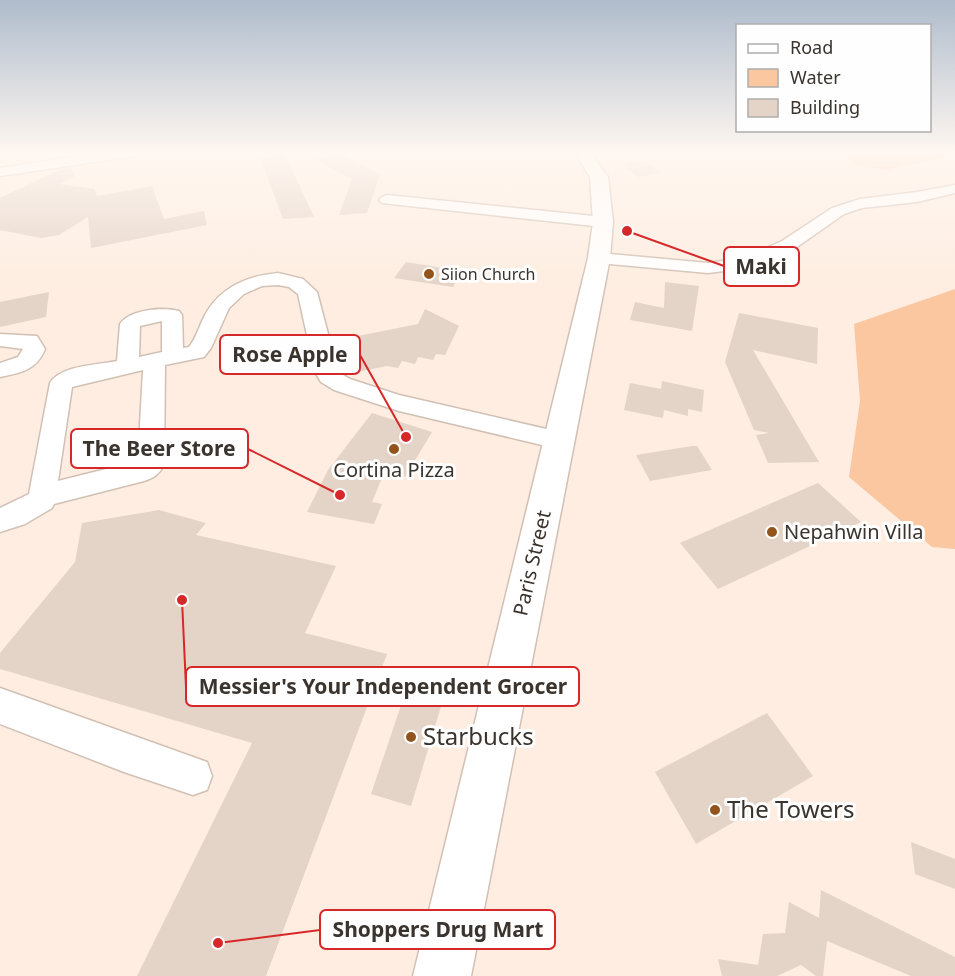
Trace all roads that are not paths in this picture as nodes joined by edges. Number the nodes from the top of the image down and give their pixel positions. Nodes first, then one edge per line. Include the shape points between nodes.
1 (601, 198) edge
2 (914, 198) edge
3 (387, 200) dead end
4 (603, 222) junction
5 (599, 258) junction
6 (1, 343) edge
7 (164, 358) junction
8 (128, 366) junction
9 (5, 368) edge
10 (559, 440) junction
11 (42, 496) junction
12 (0, 520) edge
13 (0, 706) edge
14 (194, 776) dead end
15 (442, 976) edge

1 - 4 main road, Paris Street
2 - 5 street via 838,211 788,245 748,263 708,268
3 - 4 street
4 - 5 main road, Paris Street
5 - 10 main road, Paris Street
6 - 9 street
7 - 8 street
7 - 8 street via 172,315 167,314 129,324
7 - 10 street via 196,352 221,304 240,289 267,280 289,281 307,292 328,376 340,385
7 - 11 street via 150,465 144,471
8 - 11 street via 61,383
10 - 15 main road, Paris Street
11 - 12 street via 38,504
13 - 14 street

